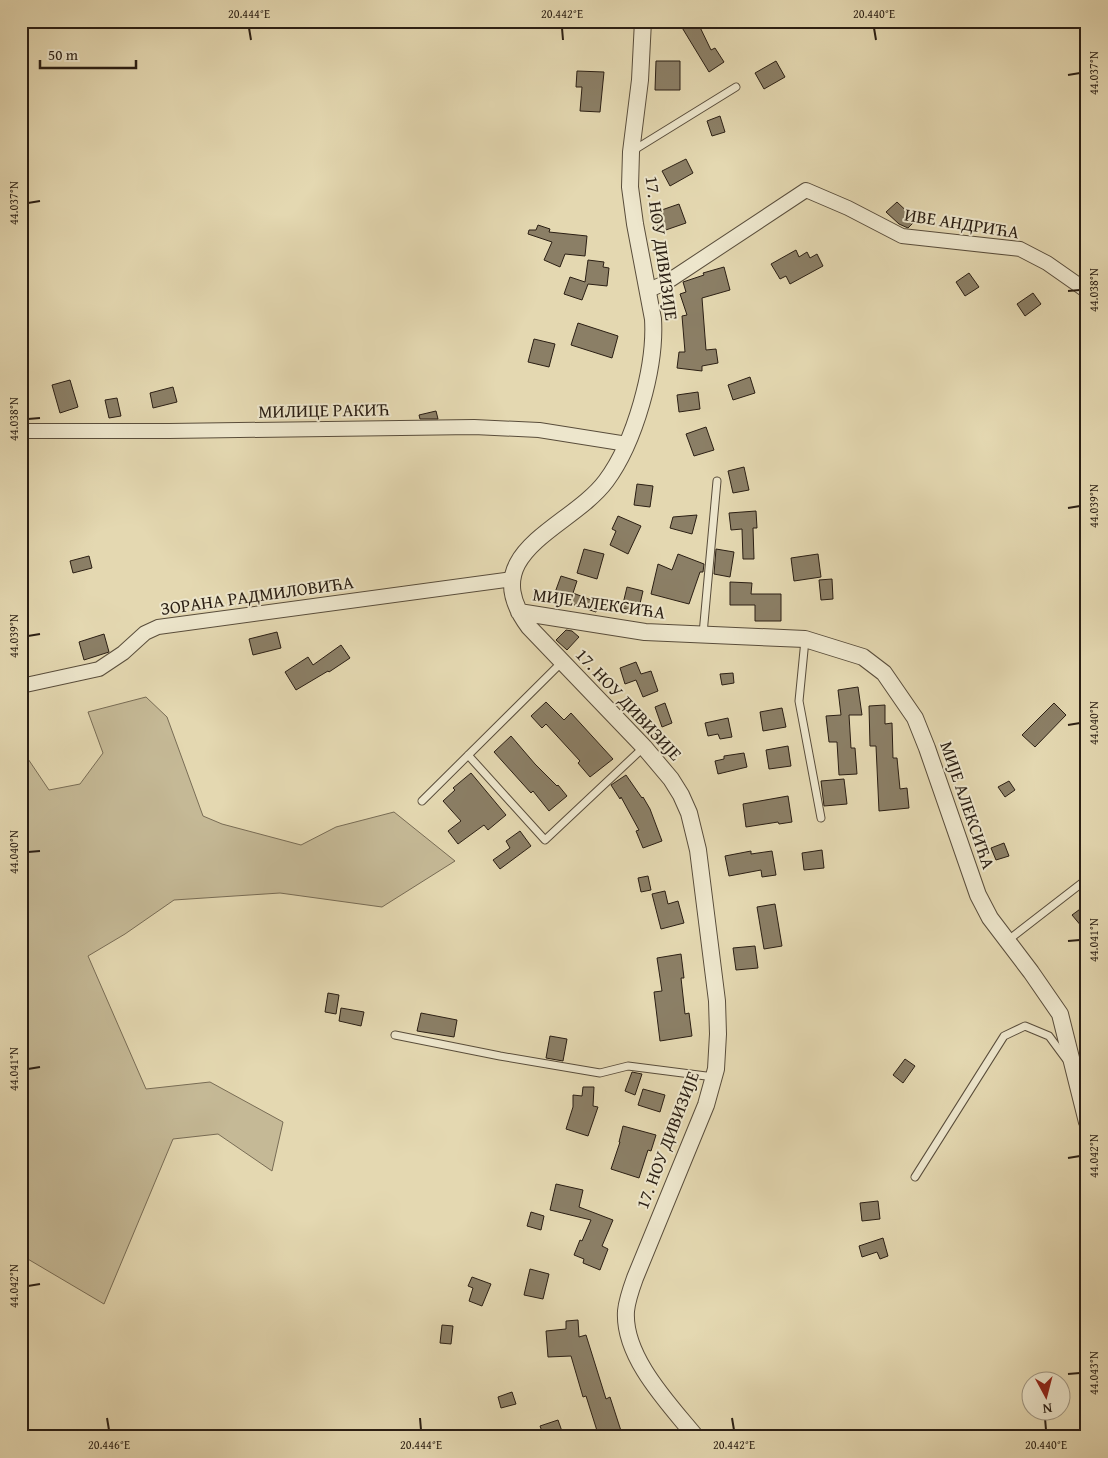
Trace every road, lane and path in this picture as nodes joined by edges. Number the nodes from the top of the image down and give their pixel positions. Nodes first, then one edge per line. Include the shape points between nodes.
1 (643, 21) edge
2 (736, 88) dead end
3 (631, 152) junction
4 (649, 290) junction
5 (1087, 291) edge
6 (21, 431) edge
7 (627, 444) junction
8 (717, 481) dead end
9 (513, 579) junction
10 (519, 612) junction
11 (703, 634) junction
12 (805, 639) junction
13 (562, 662) junction
14 (21, 686) edge
15 (644, 747) junction
16 (468, 755) junction
17 (422, 802) dead end
18 (820, 818) dead end
19 (1087, 879) edge
20 (1007, 941) junction
21 (395, 1035) dead end
22 (1074, 1069) junction
23 (714, 1078) junction
24 (1087, 1122) edge
25 (915, 1177) dead end
26 (696, 1437) edge

1 - 3 street, 17. НОУ ДИВИЗИЈЕ
2 - 3 lane
3 - 4 street, 17. НОУ ДИВИЗИЈЕ via 632,206
4 - 5 street, ИВЕ АНДРИЋА via 667,282 806,190 902,236 1020,249
4 - 7 street, 17. НОУ ДИВИЗИЈЕ via 653,346
6 - 7 street, МИЛИЦЕ РАКИЋ via 474,427 539,430
7 - 9 street, 17. НОУ ДИВИЗИЈЕ via 614,469 598,489 534,541 523,554
8 - 11 lane
9 - 10 street, 17. НОУ ДИВИЗИЈЕ
9 - 14 street, ЗОРАНА РАДМИЛОВИЋА via 158,627 145,633 98,669
10 - 11 street, МИЈЕ АЛЕКСИЋА via 618,629
10 - 13 street, 17. НОУ ДИВИЗИЈЕ
11 - 12 street, МИЈЕ АЛЕКСИЋА
12 - 18 lane via 799,701
12 - 20 street, МИЈЕ АЛЕКСИЋА via 863,657 884,673 910,710 927,748 978,895
13 - 15 street, 17. НОУ ДИВИЗИЈЕ
13 - 16 lane
15 - 16 lane via 544,840
15 - 23 street, 17. НОУ ДИВИЗИЈЕ via 681,795 696,839 717,1001 718,1047
16 - 17 lane
19 - 20 lane
20 - 22 street, МИЈЕ АЛЕКСИЋА via 1060,1014
21 - 23 lane via 600,1073 628,1066
22 - 24 street, МИЈЕ АЛЕКСИЋА
22 - 25 lane via 1049,1036 1025,1026 1004,1036
23 - 26 street, 17. НОУ ДИВИЗИЈЕ via 638,1270 626,1312 629,1338 636,1356

